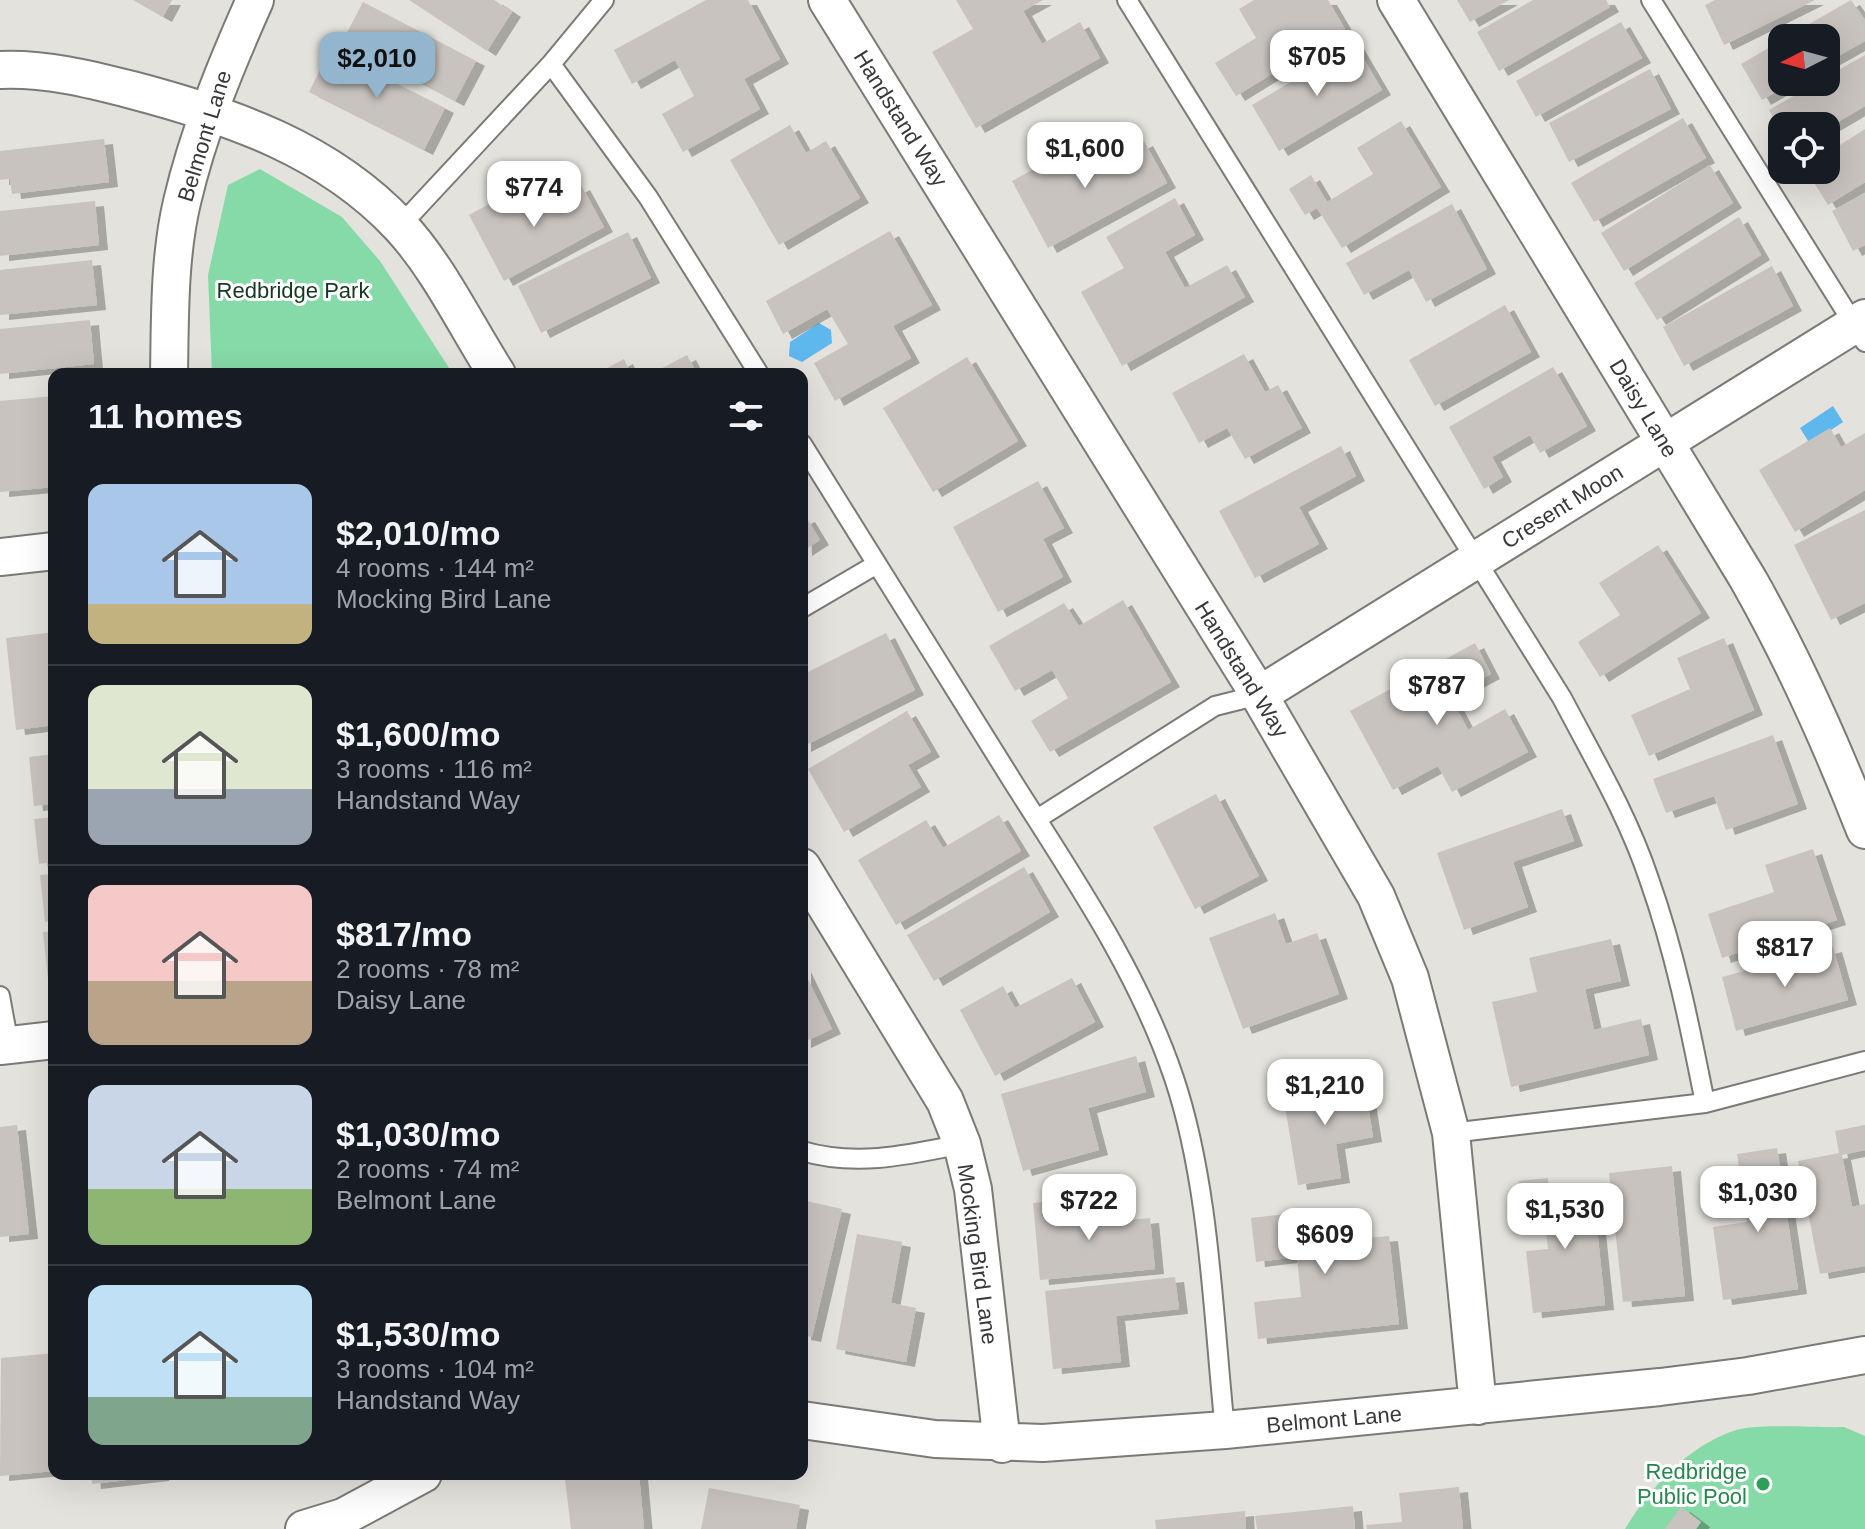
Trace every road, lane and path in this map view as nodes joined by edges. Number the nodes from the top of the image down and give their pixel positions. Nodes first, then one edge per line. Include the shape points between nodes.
1 (255, 0) edge
2 (604, 0) edge
3 (827, 0) edge
4 (1127, 0) edge
5 (1396, 0) edge
6 (1651, 0) edge
7 (551, 64) junction
8 (0, 70) edge
9 (211, 111) junction
10 (400, 226) junction
11 (1861, 328) edge
12 (169, 368) edge
13 (493, 368) edge
14 (755, 368) edge
15 (1665, 442) junction
16 (808, 454) edge
17 (48, 552) edge
18 (0, 557) edge
19 (1475, 560) junction
20 (877, 564) junction
21 (808, 604) edge
22 (1259, 695) junction
23 (1037, 819) junction
24 (1865, 830) edge
25 (808, 877) edge
26 (0, 996) edge
27 (48, 1041) edge
28 (4, 1046) edge
29 (1865, 1061) edge
30 (1705, 1103) junction
31 (1451, 1133) junction
32 (962, 1144) junction
33 (808, 1152) edge
34 (1865, 1355) edge
35 (1478, 1406) junction
36 (808, 1421) edge
37 (1225, 1430) junction
38 (1002, 1444) junction
39 (412, 1480) edge
40 (304, 1529) edge

1 - 9 street, Belmont Lane
2 - 7 lane
3 - 22 street, Handstand Way
4 - 19 lane
5 - 15 street, Daisy Lane
6 - 11 lane
7 - 10 lane
7 - 14 lane via 648,197
8 - 9 street via 53,72
9 - 10 street via 306,153 344,177
9 - 12 street, Belmont Lane via 181,204
10 - 13 street
11 - 15 street, Cresent Moon
15 - 19 street, Cresent Moon
15 - 24 street, Daisy Lane via 1791,656
16 - 20 lane
17 - 18 street
19 - 22 street, Cresent Moon
19 - 30 lane via 1562,698 1611,789 1648,876 1683,993
20 - 21 lane
20 - 23 lane
22 - 23 lane via 1215,706
22 - 31 street, Handstand Way via 1376,896 1410,978
23 - 37 lane via 1125,963 1175,1079 1198,1176
25 - 32 street, Mocking Bird Lane via 945,1101
26 - 28 lane
27 - 28 street
29 - 30 lane
30 - 31 lane
31 - 35 street, Handstand Way
32 - 33 lane via 892,1158 848,1160
32 - 38 street, Mocking Bird Lane via 973,1189
34 - 35 street, Belmont Lane via 1748,1376
35 - 37 street, Belmont Lane
36 - 38 street, Belmont Lane
37 - 38 street, Belmont Lane
39 - 40 street via 343,1517

